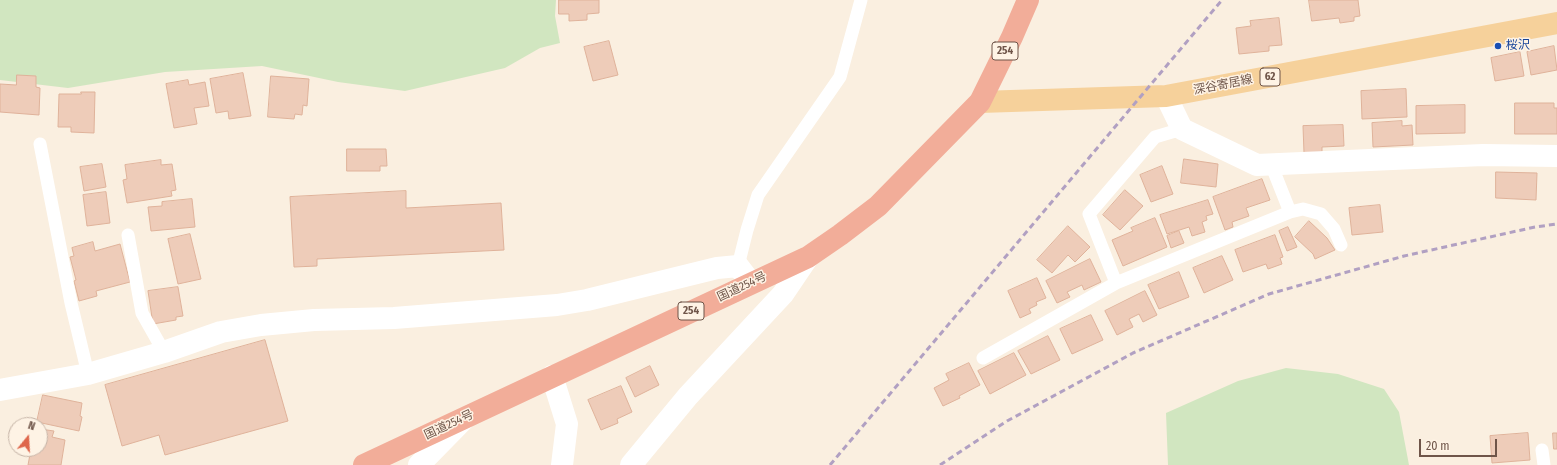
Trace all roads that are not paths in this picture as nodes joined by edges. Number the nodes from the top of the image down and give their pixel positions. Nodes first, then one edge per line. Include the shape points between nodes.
1 (861, 0) edge
2 (1028, 0) edge
3 (1557, 23) edge
4 (1166, 96) junction
5 (980, 102) junction
6 (1182, 129) junction
7 (40, 144) dead end
8 (1557, 156) edge
9 (1271, 164) junction
10 (1290, 212) junction
11 (128, 235) dead end
12 (1340, 245) dead end
13 (808, 257) junction
14 (738, 266) junction
15 (751, 283) junction
16 (1116, 283) junction
17 (164, 352) junction
18 (983, 358) dead end
19 (88, 374) junction
20 (552, 376) junction
21 (0, 390) edge
22 (466, 417) junction
23 (1542, 450) dead end
24 (364, 465) edge
25 (419, 465) edge
26 (562, 465) edge
27 (631, 465) edge
28 (1544, 465) edge

1 - 14 lane via 840,77 758,195
2 - 5 highway, 国道254号 / 254
3 - 4 main road, 深谷寄居線 / 62
4 - 5 main road, 深谷寄居線 / 62
4 - 6 street
5 - 13 highway, 国道254号 / 254 via 878,206
6 - 9 street via 1257,164
6 - 16 lane via 1155,137 1089,214
7 - 19 lane
8 - 9 street via 1483,155
9 - 10 lane
10 - 12 lane via 1303,209 1321,214 1334,229
10 - 16 lane
11 - 17 lane via 142,313
13 - 15 highway, 国道254号 / 254
13 - 27 street via 783,294 688,396
14 - 15 street
14 - 17 street via 718,268 587,300 556,304 394,318 314,320 261,325 221,332
15 - 20 highway, 国道254号 / 254
16 - 18 lane
17 - 19 street
19 - 21 street
20 - 22 highway, 国道254号 / 254
20 - 26 street via 568,424
22 - 24 highway, 国道254号 / 254
22 - 25 street
23 - 28 lane

